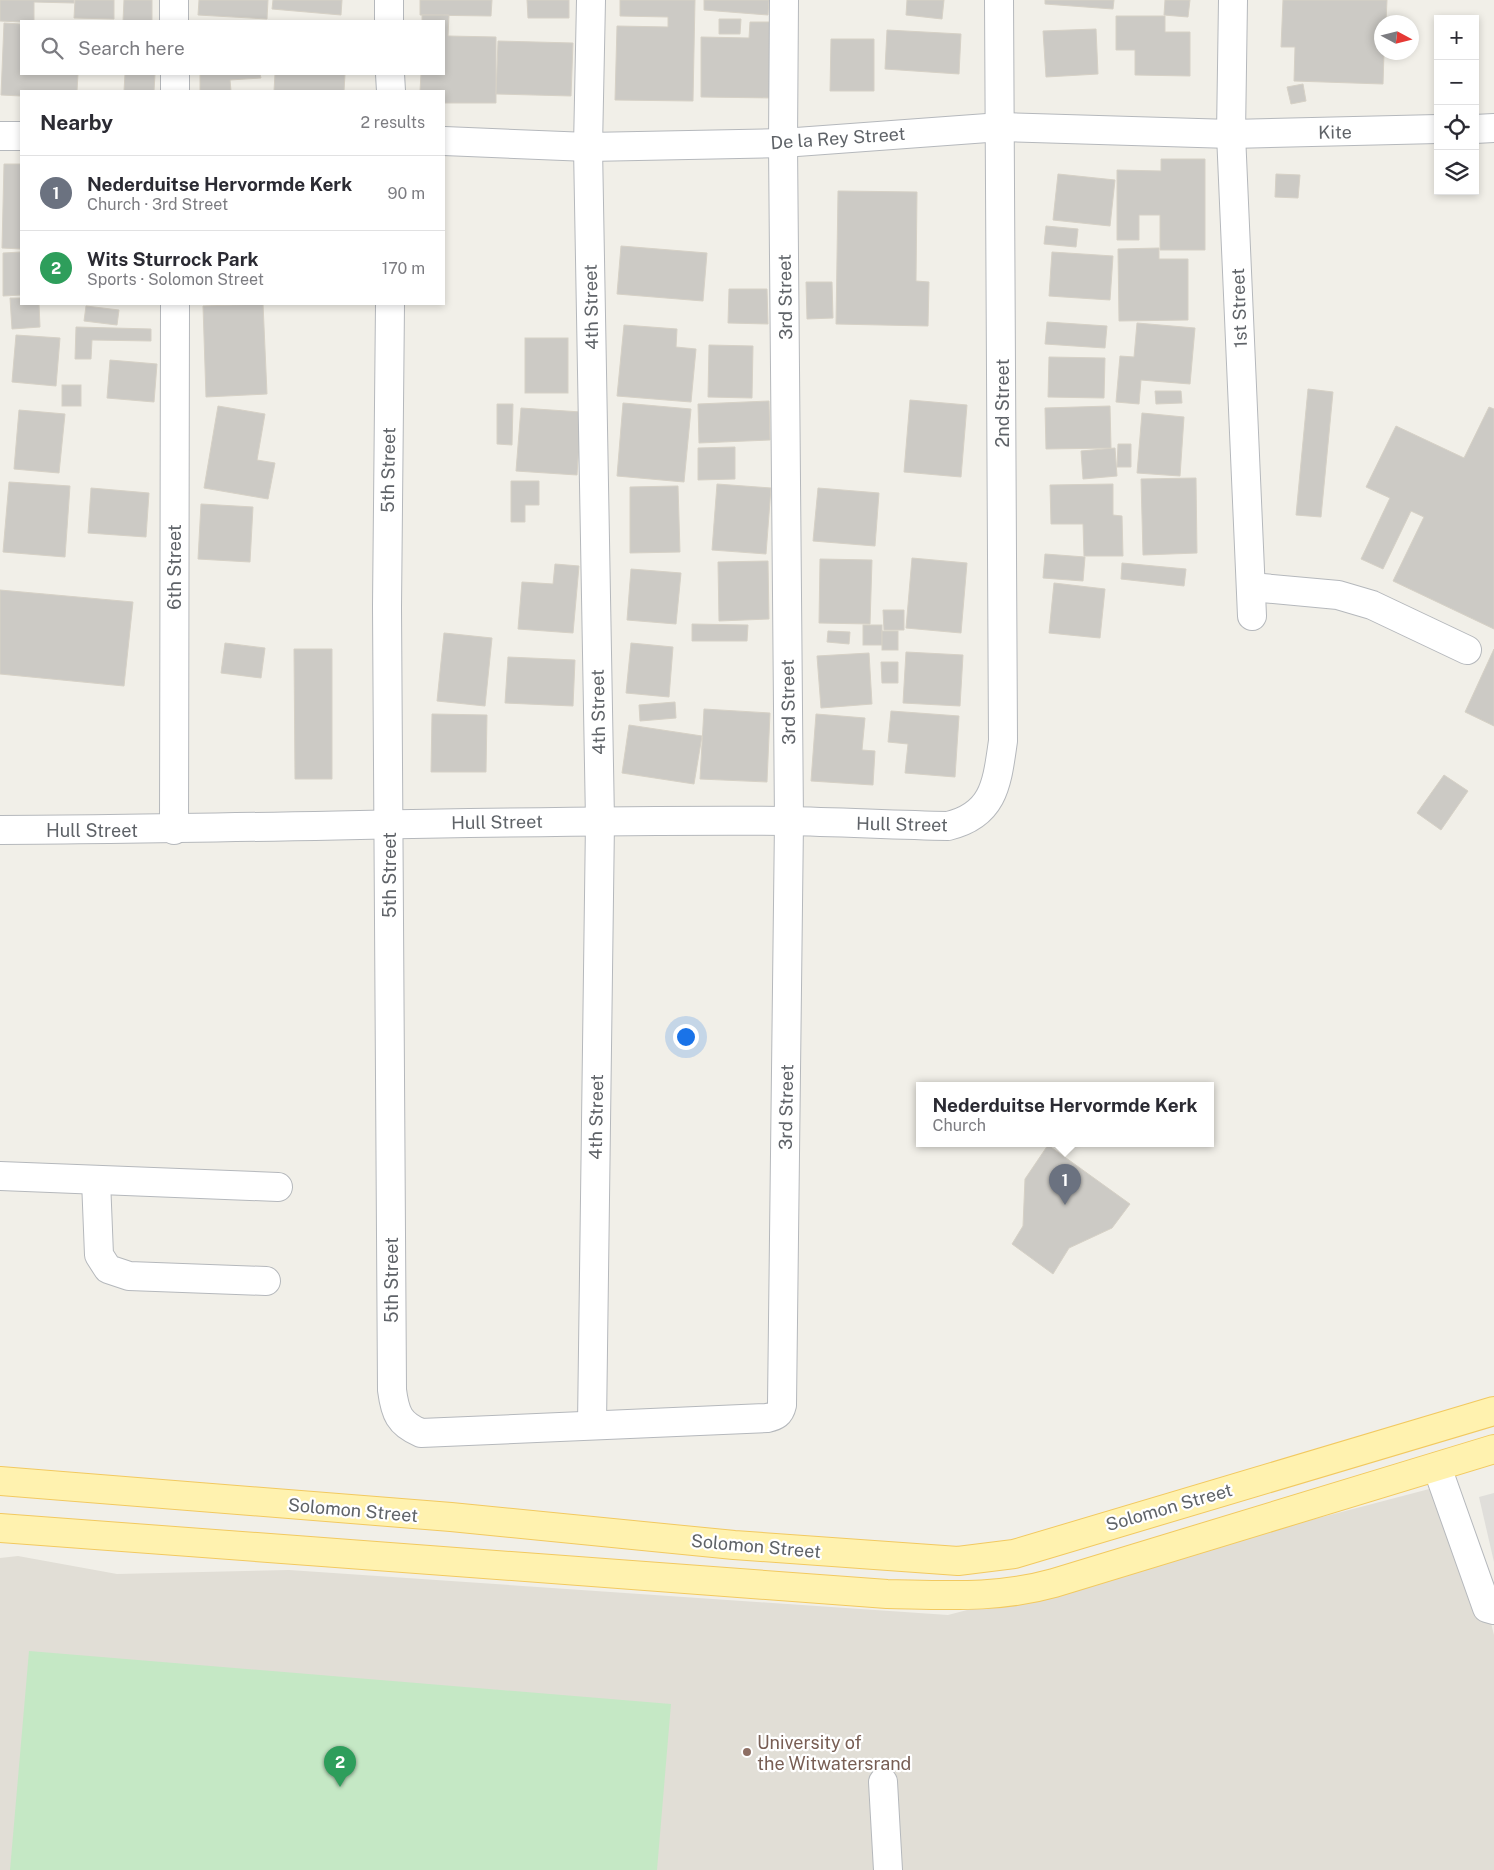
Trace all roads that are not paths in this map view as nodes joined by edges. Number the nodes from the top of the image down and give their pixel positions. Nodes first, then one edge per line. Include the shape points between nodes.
1 (174, 0) edge
2 (389, 0) edge
3 (591, 0) edge
4 (784, 0) edge
5 (999, 0) edge
6 (1233, 0) edge
7 (174, 20) edge
8 (389, 20) edge
9 (175, 75) edge
10 (390, 75) edge
11 (175, 90) edge
12 (391, 90) edge
13 (1001, 127) junction
14 (1494, 128) edge
15 (1479, 129) edge
16 (1434, 130) edge
17 (1232, 134) junction
18 (0, 136) edge
19 (20, 136) edge
20 (445, 141) edge
21 (783, 142) junction
22 (588, 147) junction
23 (174, 305) edge
24 (390, 305) edge
25 (1251, 587) junction
26 (1252, 616) dead end
27 (1467, 650) dead end
28 (987, 804) joint
29 (600, 821) junction
30 (789, 821) junction
31 (388, 824) junction
32 (0, 830) edge
33 (174, 830) junction
34 (0, 1176) edge
35 (96, 1180) junction
36 (278, 1187) dead end
37 (266, 1281) dead end
38 (1494, 1411) edge
39 (592, 1424) junction
40 (1494, 1450) edge
41 (1437, 1467) junction
42 (0, 1481) edge
43 (0, 1528) edge
44 (28, 1531) junction
45 (0, 1535) edge
46 (1494, 1610) edge
47 (883, 1782) dead end
48 (888, 1870) edge

1 - 7 street
2 - 8 street
3 - 22 street, 4th Street
4 - 21 street, 3rd Street
5 - 13 street, 2nd Street
6 - 17 street, 1st Street
9 - 11 street
10 - 12 street
13 - 17 street, De la Rey Street
13 - 21 street, De la Rey Street
13 - 28 street, 2nd Street via 1003,741 994,790
14 - 15 street
16 - 17 street, Kite
17 - 25 street, 1st Street
18 - 19 street
20 - 22 street, De la Rey Street
21 - 22 street, De la Rey Street
21 - 30 street, 3rd Street
22 - 29 street, 4th Street
23 - 33 street, 6th Street
24 - 31 street, 5th Street
25 - 26 street, 1st Street
25 - 27 street via 1338,595 1372,605
28 - 30 street, Hull Street via 972,817 948,826
29 - 30 street, Hull Street
29 - 31 street, Hull Street
29 - 39 street, 4th Street
30 - 39 street, 3rd Street via 780,1412 767,1418
31 - 33 street, Hull Street
31 - 39 street, 5th Street via 392,1390 396,1409 404,1424 422,1433
32 - 33 street, Hull Street
34 - 35 street
35 - 36 street
35 - 37 street via 99,1255 108,1269 129,1276
38 - 42 main road, Solomon Street via 1014,1554 958,1561 734,1545
40 - 41 main road
41 - 44 main road via 1030,1589 974,1596 887,1594
41 - 46 street via 1487,1608
43 - 44 main road
44 - 45 main road
47 - 48 street

